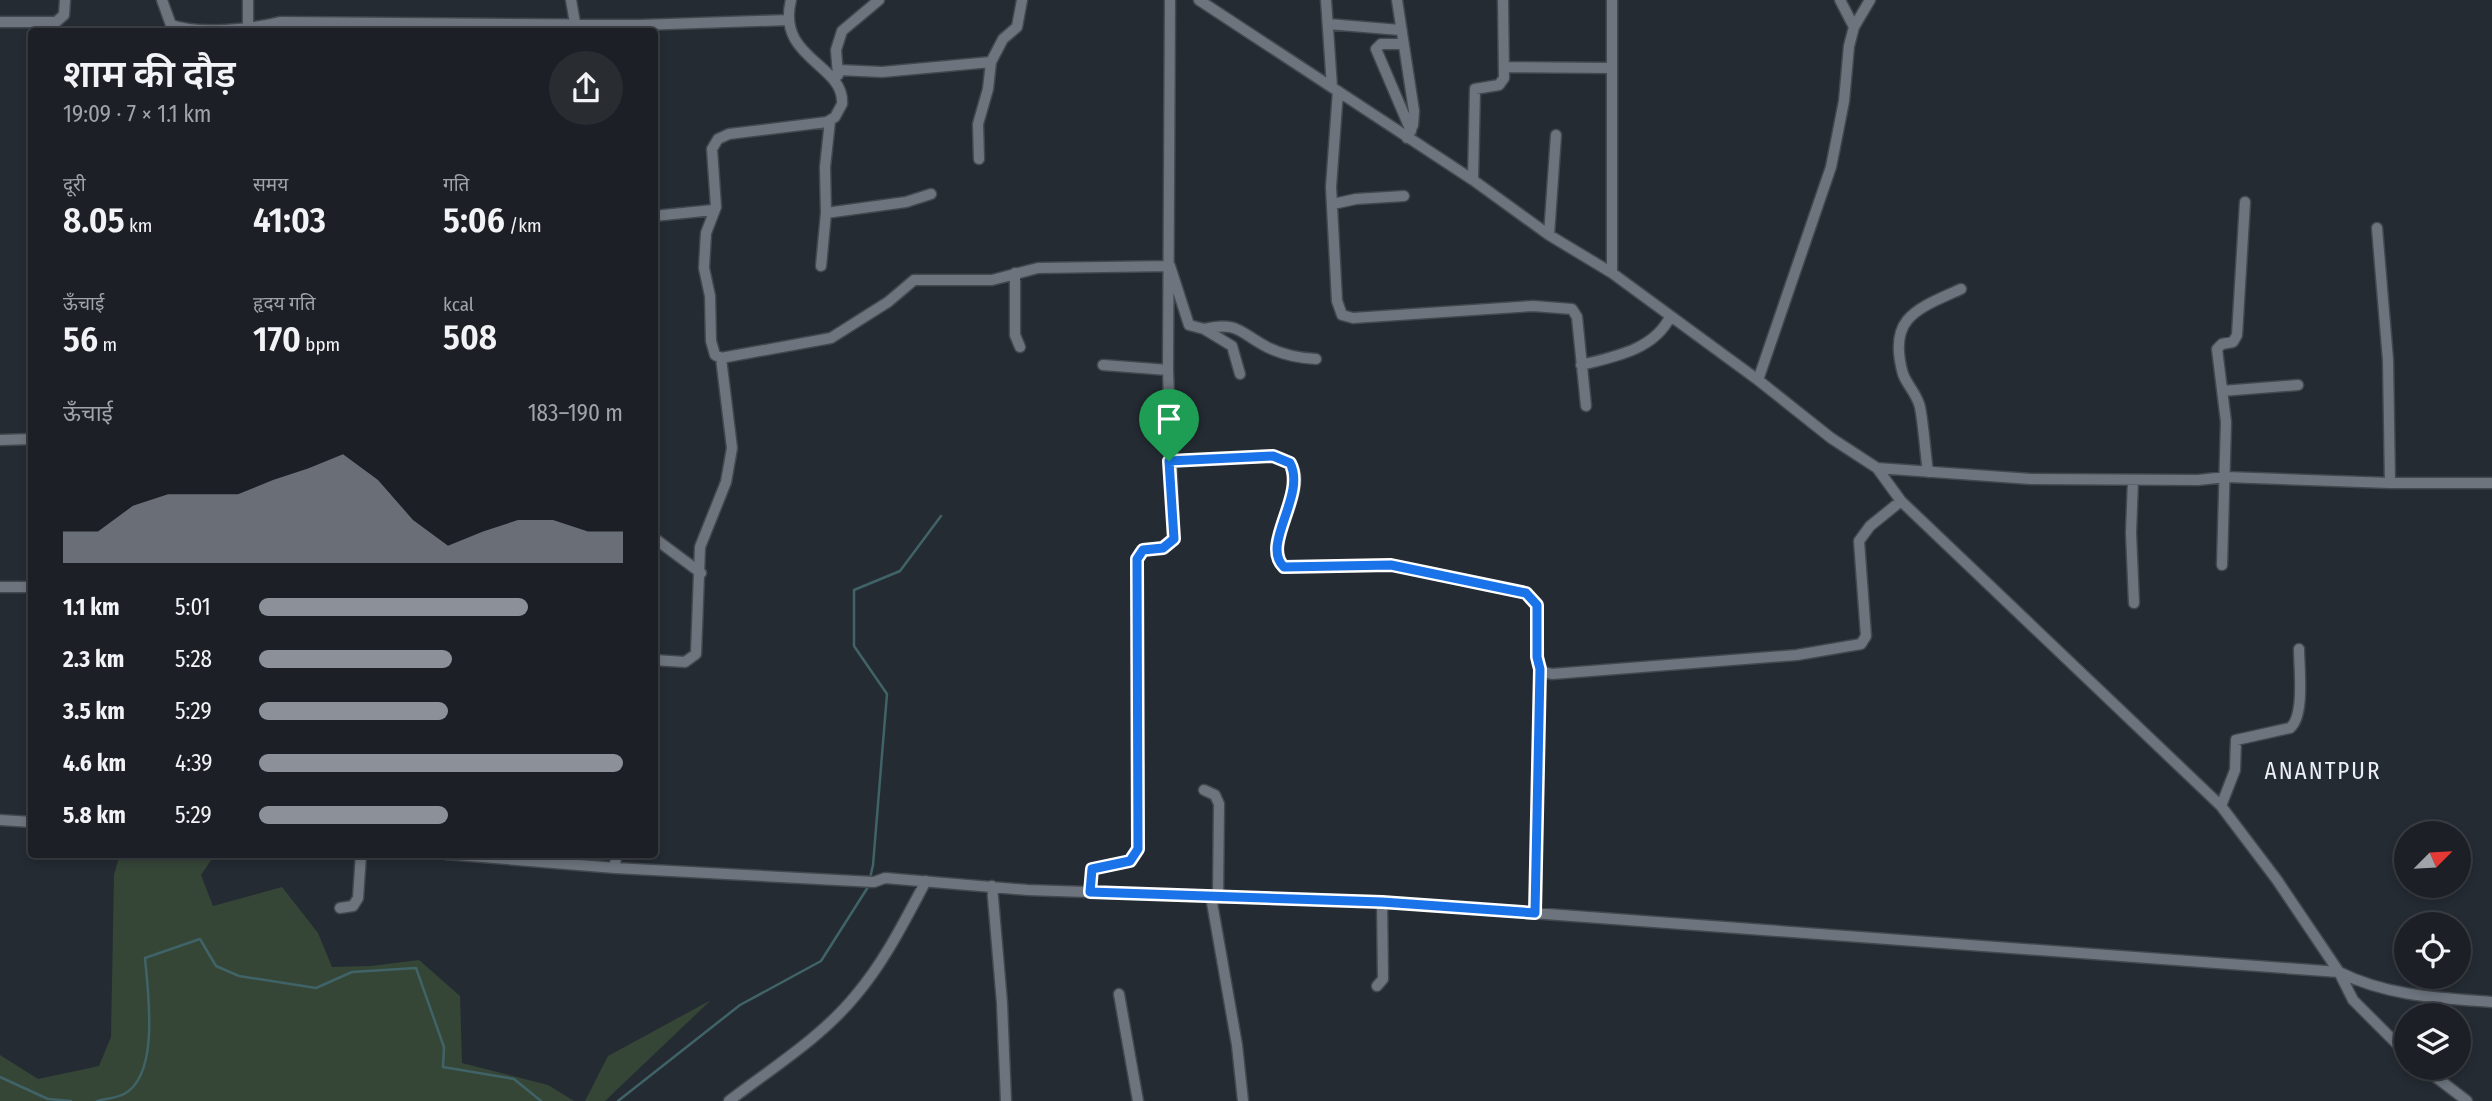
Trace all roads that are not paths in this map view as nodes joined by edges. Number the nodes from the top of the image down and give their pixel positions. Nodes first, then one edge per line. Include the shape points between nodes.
1 (65, 0) edge
2 (162, 0) edge
3 (248, 0) edge
4 (571, 0) edge
5 (791, 0) edge
6 (878, 0) edge
7 (1021, 0) edge
8 (1170, 0) edge
9 (1199, 0) edge
10 (1326, 0) edge
11 (1397, 0) edge
12 (1503, 0) edge
13 (1612, 0) edge
14 (1840, 0) edge
15 (1870, 0) edge
16 (788, 20) junction
17 (0, 22) edge
18 (575, 23) junction
19 (1328, 24) junction
20 (475, 27) edge
21 (533, 27) edge
22 (1854, 27) junction
23 (223, 28) edge
24 (248, 28) edge
25 (253, 28) edge
26 (1400, 30) junction
27 (1402, 44) junction
28 (991, 62) junction
29 (1504, 67) junction
30 (1611, 68) junction
31 (839, 69) junction
32 (836, 82) junction
33 (1335, 89) junction
34 (830, 121) junction
35 (1409, 134) junction
36 (1556, 135) dead end
37 (979, 159) dead end
38 (1473, 180) junction
39 (931, 194) dead end
40 (1404, 197) dead end
41 (2245, 202) dead end
42 (1333, 204) junction
43 (713, 210) junction
44 (826, 213) junction
45 (658, 216) edge
46 (2377, 228) dead end
47 (1549, 236) junction
48 (821, 266) dead end
49 (1170, 266) junction
50 (1015, 273) junction
51 (1612, 273) junction
52 (1961, 289) dead end
53 (1670, 317) junction
54 (1204, 329) junction
55 (1020, 348) dead end
56 (720, 358) junction
57 (1316, 359) dead end
58 (1103, 365) dead end
59 (1581, 365) junction
60 (1168, 370) junction
61 (1240, 374) dead end
62 (1758, 380) junction
63 (2298, 385) dead end
64 (2222, 391) junction
65 (1586, 406) dead end
66 (28, 439) edge
67 (0, 440) edge
68 (1169, 461) junction
69 (1877, 468) junction
70 (1928, 472) junction
71 (2226, 477) junction
72 (2133, 480) junction
73 (2492, 483) edge
74 (2390, 484) junction
75 (1901, 501) junction
76 (658, 541) edge
77 (2221, 565) dead end
78 (701, 573) junction
79 (0, 587) edge
80 (28, 587) edge
81 (2134, 603) dead end
82 (2298, 649) dead end
83 (658, 660) edge
84 (1540, 669) junction
85 (1204, 790) dead end
86 (2221, 806) junction
87 (0, 820) edge
88 (28, 822) edge
89 (361, 858) edge
90 (494, 858) edge
91 (616, 858) edge
92 (615, 868) junction
93 (926, 881) junction
94 (992, 886) junction
95 (1090, 892) junction
96 (1214, 897) junction
97 (1382, 902) junction
98 (340, 908) dead end
99 (1535, 913) junction
100 (2339, 972) junction
101 (1377, 986) dead end
102 (1119, 994) dead end
103 (2492, 1002) edge
104 (2394, 1041) edge
105 (2440, 1080) edge
106 (729, 1101) edge
107 (1006, 1101) edge
108 (1138, 1101) edge
109 (1243, 1101) edge
110 (2467, 1101) edge

1 - 17 street via 64,15 56,22
2 - 23 street via 168,22 174,26
3 - 24 street
4 - 18 street
5 - 16 street
6 - 31 street via 842,32 836,51
7 - 28 street via 1017,27 1003,39
8 - 49 street
9 - 33 street
10 - 19 street
11 - 26 street
12 - 29 street
13 - 30 street
14 - 22 street
15 - 22 street
16 - 18 street
16 - 32 street via 801,48
18 - 21 street
19 - 26 street
19 - 33 street
20 - 21 street
20 - 25 street via 280,22
22 - 62 street via 1831,167
26 - 27 street
27 - 35 street via 1414,111
27 - 35 street via 1381,44 1377,49
28 - 31 street via 881,72
28 - 37 street via 978,124
29 - 30 street
29 - 38 street via 1503,83 1475,89
30 - 51 street
31 - 32 street
32 - 34 street via 842,104
33 - 35 street
33 - 42 street
34 - 43 street via 718,139 711,159 717,186
34 - 44 street
35 - 38 street
36 - 47 street
38 - 47 street
39 - 44 street
40 - 42 street
41 - 64 street via 2237,335 2217,349
42 - 59 street via 1337,301 1342,314 1353,318 1566,307 1577,317
43 - 45 street
43 - 56 street via 704,268 713,349
44 - 48 street
46 - 74 street via 2388,360
47 - 51 street
49 - 50 street via 1038,268
49 - 54 street via 1189,325
49 - 60 street
50 - 55 street
50 - 56 street via 992,280 914,280 831,338
51 - 53 street
52 - 70 street via 1915,310 1898,335 1904,377 1920,407
53 - 59 street via 1657,335 1637,349
53 - 62 street
54 - 57 street via 1230,326 1277,352
54 - 61 street via 1232,346
56 - 78 street via 732,448 726,482 700,547
58 - 60 street
59 - 65 street
60 - 68 street
62 - 69 street
63 - 64 street
64 - 71 street
66 - 67 street
68 - 84 street via 1273,456 1290,463 1294,486 1276,548 1284,567 1391,565 1526,593 1537,605
68 - 95 street via 1174,539 1163,548 1143,550 1137,559 1138,849 1130,861 1092,869
69 - 70 street
69 - 75 street
70 - 72 street
71 - 72 street
71 - 74 street
71 - 77 street
72 - 81 street
73 - 74 street
75 - 84 street via 1859,541 1866,636 1861,645 1644,669 1552,674
75 - 86 street
76 - 78 street
78 - 83 street via 696,654 685,662
79 - 80 street
82 - 86 street via 2296,723 2236,740 2235,770
84 - 99 street
85 - 96 street via 1217,797 1219,804
86 - 100 street
87 - 88 street
89 - 98 street via 358,898 353,906
90 - 92 street
91 - 92 street
92 - 93 street
93 - 94 street
93 - 106 street via 857,994 818,1033
94 - 95 street
94 - 107 street
95 - 96 street
96 - 97 street
96 - 109 street
97 - 99 street
97 - 101 street via 1382,979
99 - 100 street
100 - 103 street via 2397,993
100 - 104 street via 2353,1000
102 - 108 street
105 - 110 street

